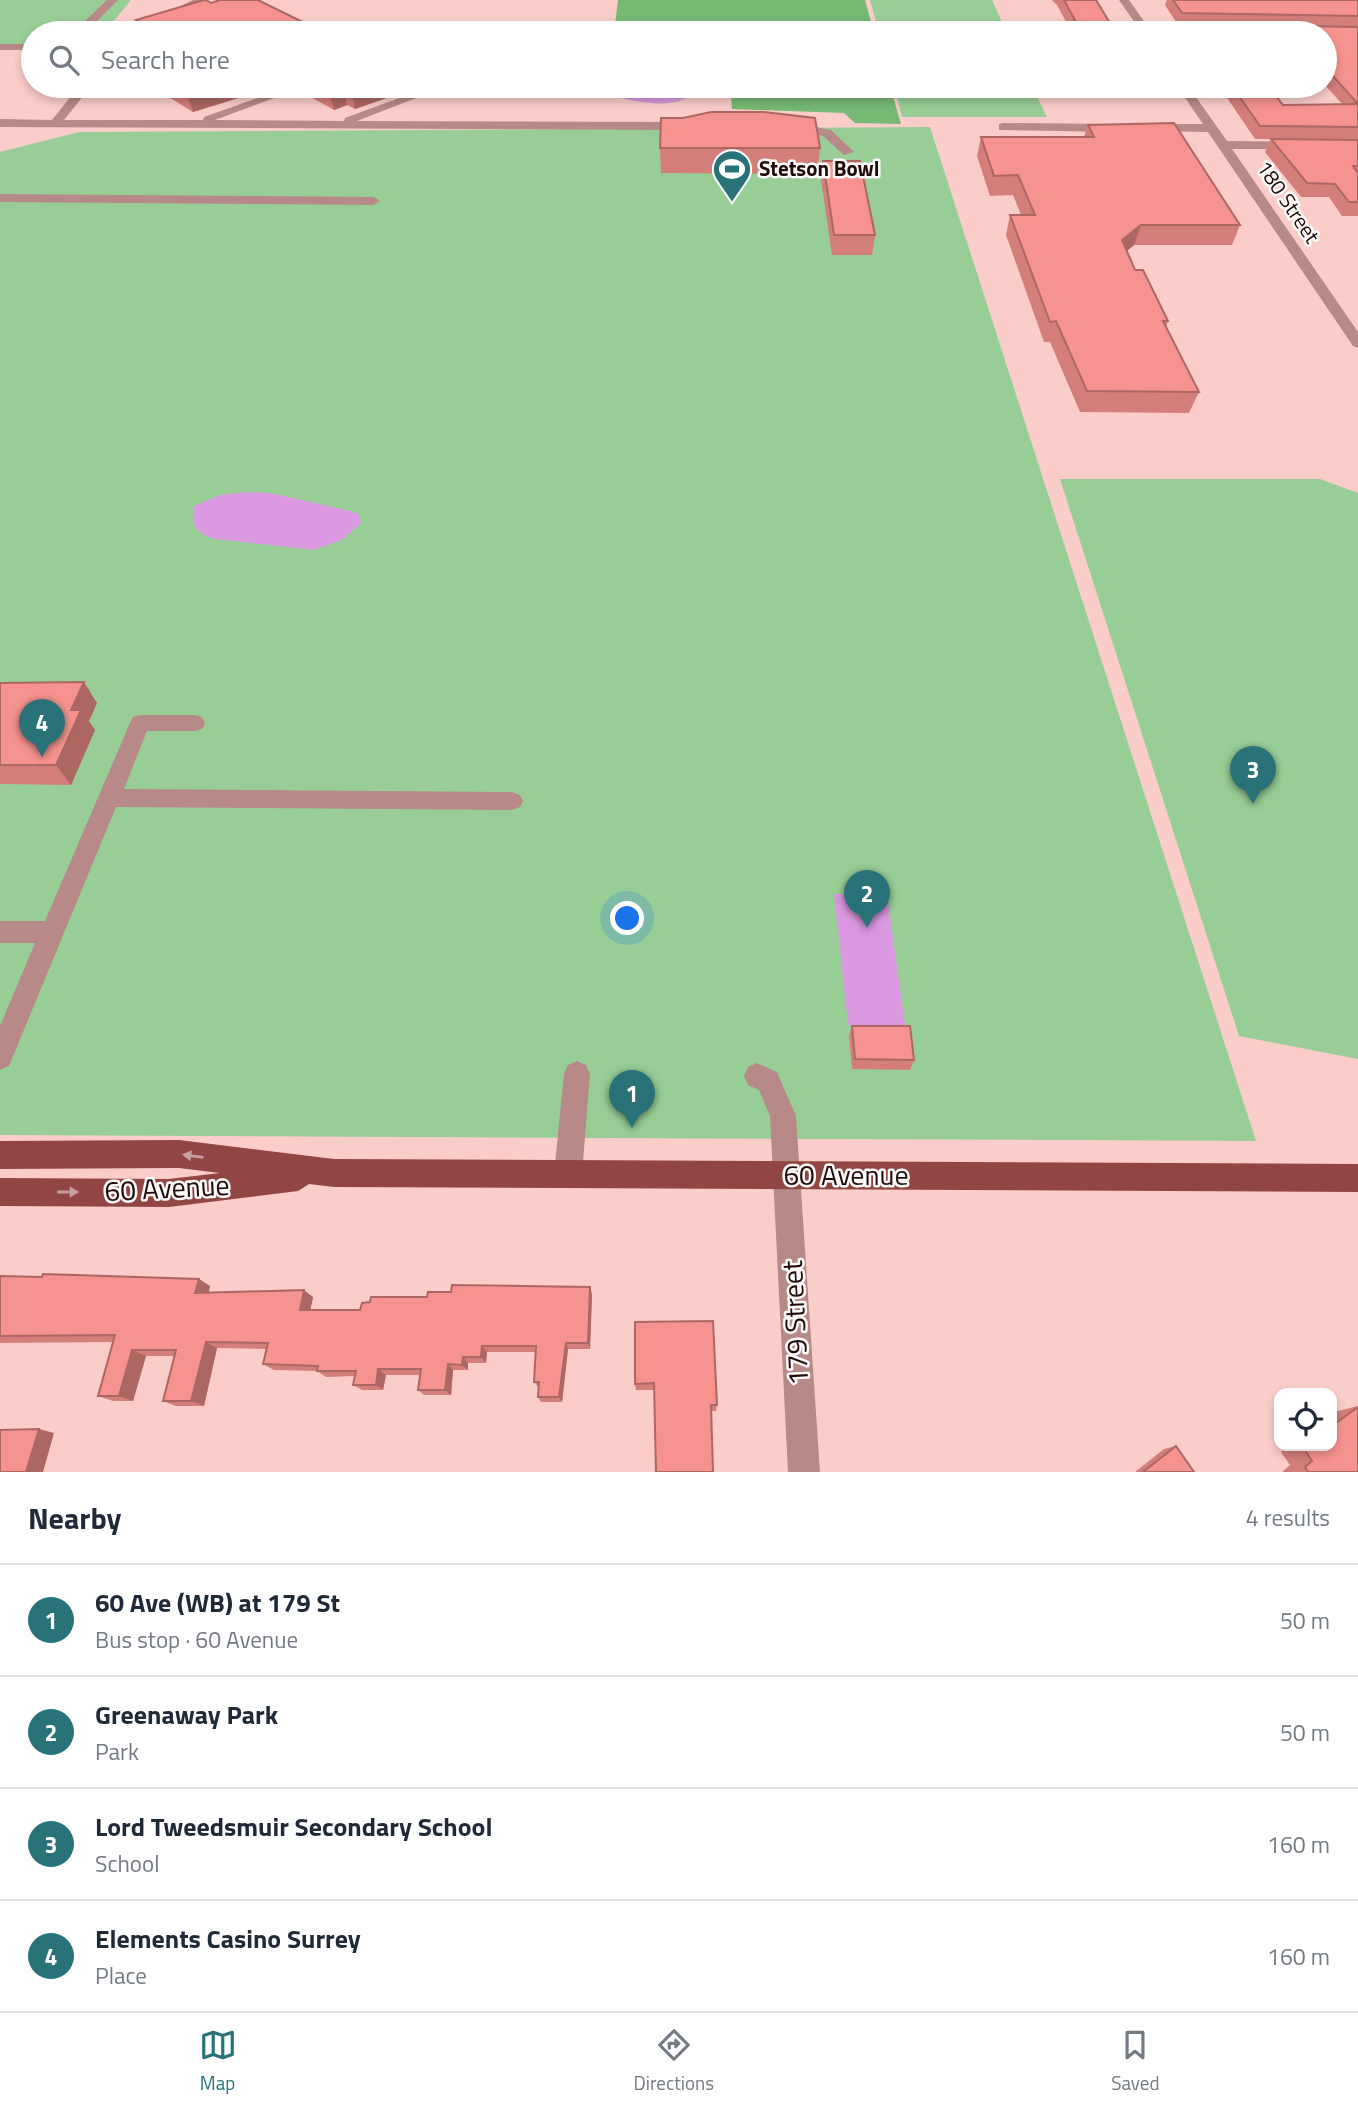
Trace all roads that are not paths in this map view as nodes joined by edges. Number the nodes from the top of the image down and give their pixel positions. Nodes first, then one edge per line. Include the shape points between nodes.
1 (113, 0) edge
2 (201, 0) edge
3 (1124, 0) edge
4 (91, 21) edge
5 (157, 21) edge
6 (1138, 21) edge
7 (0, 47) edge
8 (21, 47) edge
9 (76, 98) edge
10 (267, 98) edge
11 (409, 98) edge
12 (1191, 98) edge
13 (0, 123) edge
14 (55, 124) junction
15 (192, 125) junction
16 (334, 125) junction
17 (702, 126) edge
18 (772, 126) edge
19 (1003, 127) dead end
20 (1128, 128) edge
21 (1142, 128) edge
22 (1212, 128) junction
23 (1223, 145) junction
24 (1317, 146) edge
25 (848, 152) dead end
26 (0, 198) edge
27 (374, 201) dead end
28 (1351, 321) edge
29 (1358, 343) edge
30 (195, 723) dead end
31 (109, 798) junction
32 (512, 801) dead end
33 (0, 932) edge
34 (50, 932) junction
35 (0, 1057) edge
36 (577, 1074) dead end
37 (757, 1076) dead end
38 (0, 1155) edge
39 (334, 1173) junction
40 (568, 1174) junction
41 (786, 1175) junction
42 (1358, 1178) edge
43 (0, 1192) edge
44 (804, 1472) edge

1 - 4 street
2 - 5 street
3 - 6 street
7 - 8 street
9 - 14 street
10 - 15 street
11 - 16 street
12 - 22 street, 180 Street
13 - 14 street
14 - 15 street
15 - 16 street
16 - 17 street
18 - 25 street via 800,126 827,133
19 - 20 street
21 - 22 street
22 - 23 street, 180 Street
23 - 24 street
23 - 28 street, 180 Street
26 - 27 street
28 - 29 street, 180 Street
30 - 31 street via 140,723
31 - 32 street
31 - 34 street via 78,878
33 - 34 street
34 - 35 street
36 - 40 street
37 - 41 street, 179 Street via 768,1081 781,1110
39 -> 38 main road, 60 Avenue via 180,1154
39 - 40 main road, 60 Avenue
43 -> 39 main road, 60 Avenue via 169,1193
40 - 41 main road, 60 Avenue
41 - 42 main road, 60 Avenue
41 - 44 street, 179 Street

